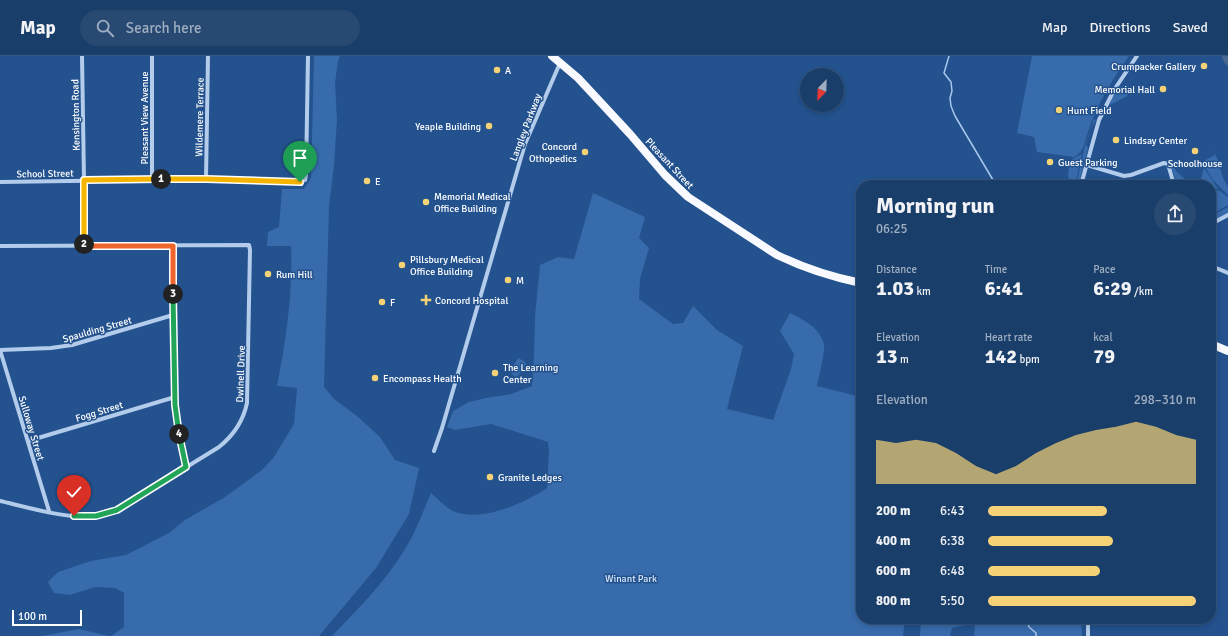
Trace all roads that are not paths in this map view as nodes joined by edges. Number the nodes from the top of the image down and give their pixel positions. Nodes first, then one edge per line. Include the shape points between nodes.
1 (82, 56) edge
2 (152, 56) edge
3 (208, 56) edge
4 (308, 56) edge
5 (552, 56) edge
6 (1137, 56) edge
7 (560, 63) junction
8 (1087, 165) junction
9 (152, 179) junction
10 (206, 179) junction
11 (84, 180) junction
12 (1082, 180) edge
13 (1173, 180) edge
14 (0, 182) edge
15 (1228, 215) edge
16 (1216, 221) edge
17 (0, 246) edge
18 (84, 246) junction
19 (173, 246) junction
20 (1216, 268) edge
21 (1228, 273) edge
22 (856, 282) edge
23 (173, 315) junction
24 (1216, 346) edge
25 (0, 350) edge
26 (1228, 351) edge
27 (175, 397) junction
28 (28, 441) junction
29 (434, 451) dead end
30 (186, 467) junction
31 (0, 501) edge
32 (49, 511) junction
33 (1088, 624) edge
34 (1088, 636) edge

1 - 11 street, Kensington Road
2 - 9 street, Pleasant View Avenue
3 - 10 street, Wildemere Terrace
4 - 10 street, School Street via 305,180 300,182
5 - 7 main road, Pleasant Street
6 - 8 street via 1114,90 1099,120
7 - 22 main road, Pleasant Street via 578,78 665,175 697,204 777,255 820,274
7 - 29 street, Langley Parkway via 525,144
8 - 12 street
8 - 13 street via 1124,176 1164,163 1168,164
9 - 10 street, School Street
9 - 11 street, School Street
11 - 14 street, School Street
11 - 18 street, Kensington Road
15 - 16 street
17 - 18 street
18 - 19 street
19 - 23 street
19 - 30 street, Dwinell Drive via 249,245 250,250 245,413 227,440
20 - 21 street
23 - 25 street, Spaulding Street via 72,345
23 - 27 street
24 - 26 main road
25 - 28 street, Sulloway Street
27 - 28 street, Fogg Street
27 - 30 street via 176,417
28 - 32 street, Sulloway Street
30 - 32 street, Dwinell Drive via 107,514 85,517
31 - 32 street, Dwinell Drive
33 - 34 street

